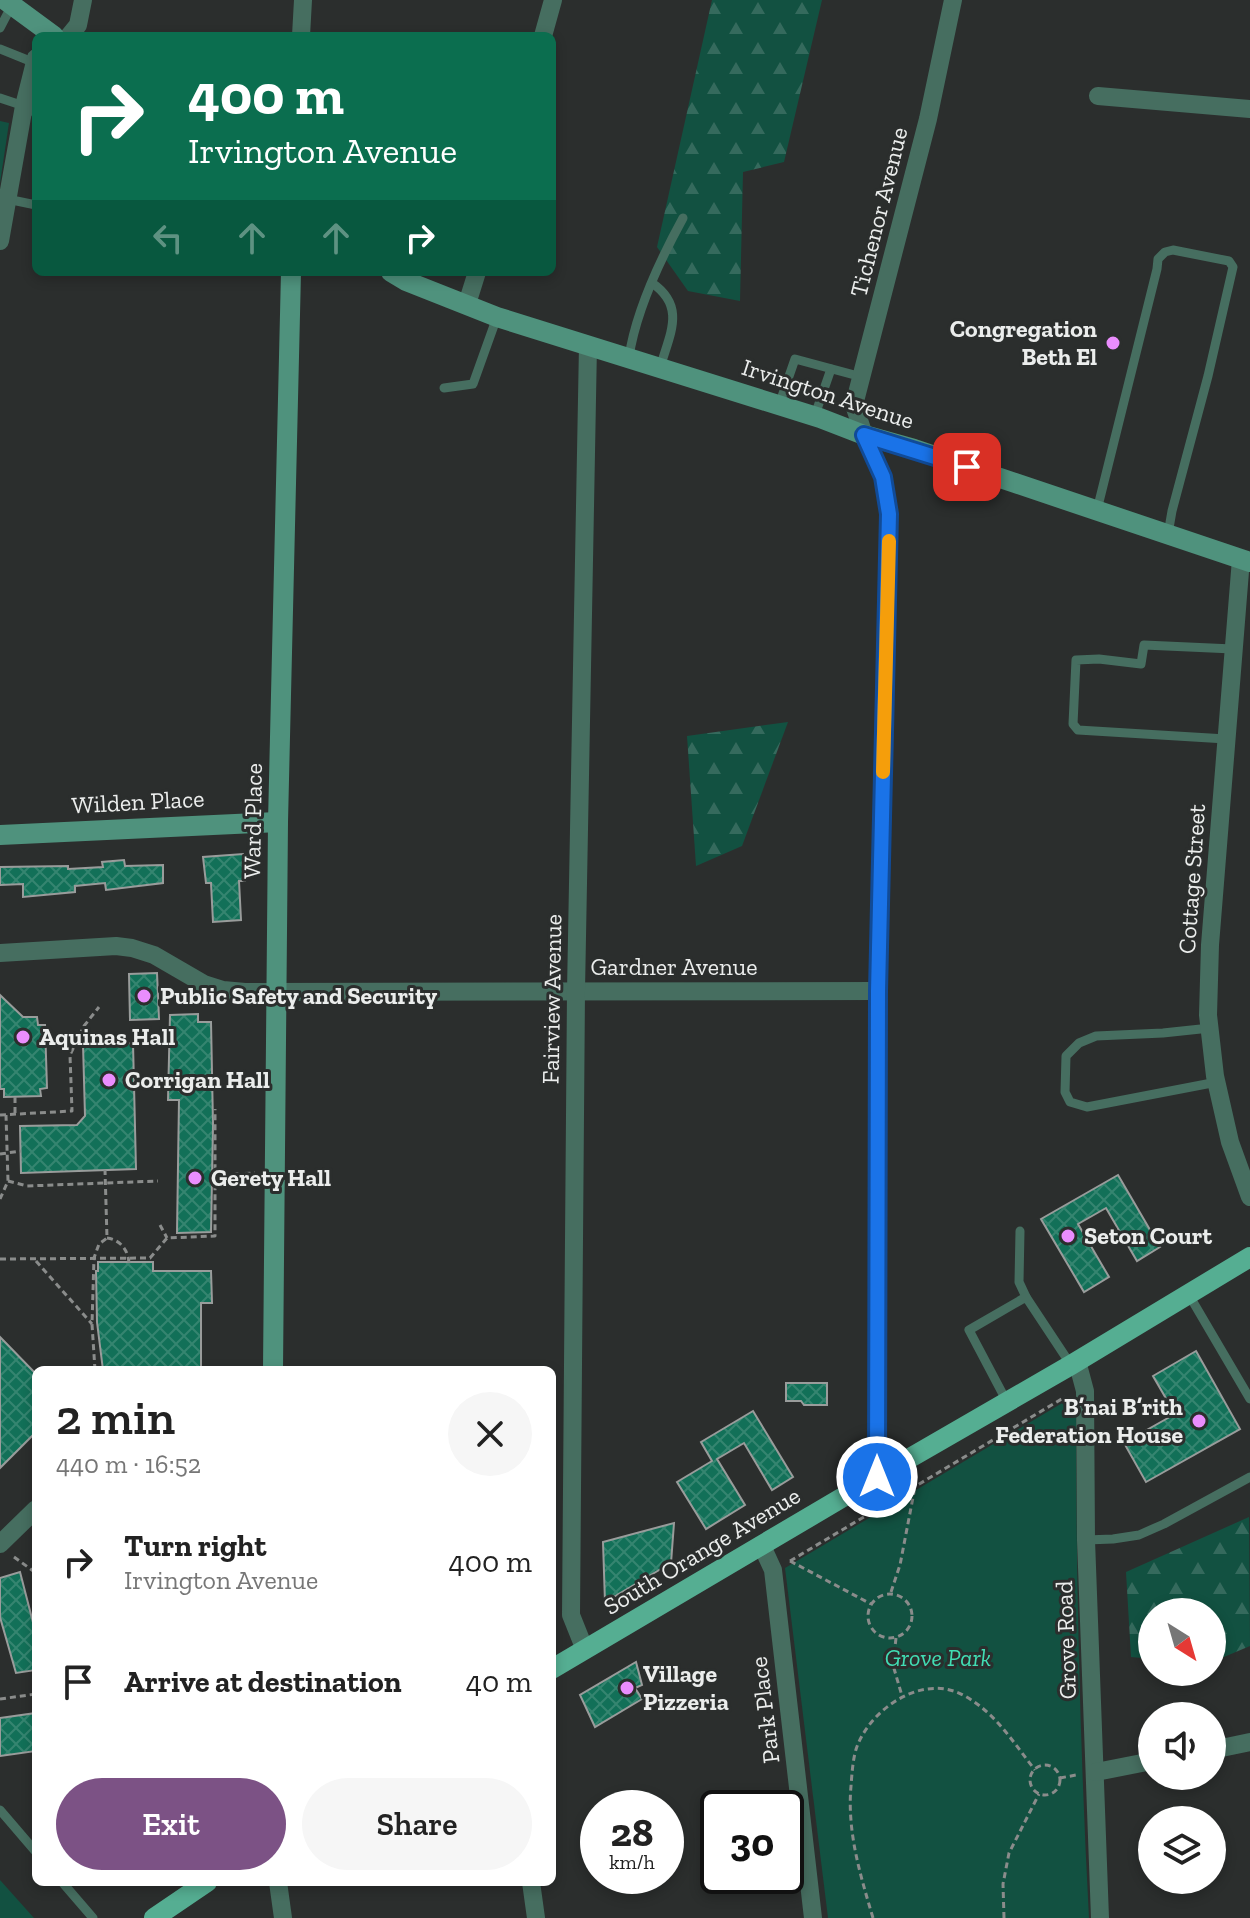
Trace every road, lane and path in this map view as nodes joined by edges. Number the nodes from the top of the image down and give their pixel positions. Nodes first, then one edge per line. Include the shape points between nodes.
1 (83, 0) edge
2 (303, 0) edge
3 (553, 0) edge
4 (953, 0) edge
5 (8, 2) edge
6 (0, 28) edge
7 (51, 32) edge
8 (62, 32) edge
9 (301, 32) edge
10 (544, 32) edge
11 (0, 49) edge
12 (32, 59) edge
13 (1098, 96) dead end
14 (0, 98) edge
15 (1250, 109) edge
16 (30, 110) edge
17 (7, 199) junction
18 (32, 204) edge
19 (683, 218) dead end
20 (0, 241) edge
21 (291, 276) edge
22 (404, 276) edge
23 (476, 276) edge
24 (652, 283) junction
25 (467, 304) junction
26 (497, 317) junction
27 (588, 345) junction
28 (629, 357) junction
29 (660, 368) junction
30 (831, 369) junction
31 (862, 377) junction
32 (444, 388) dead end
33 (779, 405) junction
34 (815, 416) junction
35 (864, 435) junction
36 (1097, 510) junction
37 (1168, 534) junction
38 (1245, 560) edge
39 (1233, 649) junction
40 (1226, 739) junction
41 (278, 822) junction
42 (0, 835) edge
43 (0, 953) edge
44 (277, 991) junction
45 (576, 991) junction
46 (878, 991) junction
47 (99, 1007) dead end
48 (1210, 1028) junction
49 (1217, 1082) junction
50 (15, 1097) dead end
51 (215, 1109) dead end
52 (15, 1114) junction
53 (3, 1115) edge
54 (21, 1151) dead end
55 (7, 1153) junction
56 (0, 1154) edge
57 (105, 1170) dead end
58 (260, 1173) dead end
59 (215, 1179) junction
60 (8, 1181) junction
61 (158, 1181) dead end
62 (105, 1183) junction
63 (1250, 1197) edge
64 (0, 1199) edge
65 (160, 1225) dead end
66 (1020, 1231) dead end
67 (107, 1238) junction
68 (167, 1238) junction
69 (1250, 1257) edge
70 (94, 1258) junction
71 (129, 1258) junction
72 (0, 1259) edge
73 (35, 1259) junction
74 (129, 1265) dead end
75 (1189, 1295) junction
76 (1026, 1297) junction
77 (92, 1324) junction
78 (1074, 1363) junction
79 (95, 1366) edge
80 (273, 1366) edge
81 (1065, 1397) dead end
82 (1250, 1399) edge
83 (1007, 1402) junction
84 (877, 1477) junction
85 (1250, 1477) edge
86 (915, 1487) dead end
87 (32, 1514) edge
88 (1086, 1540) junction
89 (762, 1546) junction
90 (4, 1549) edge
91 (32, 1570) edge
92 (890, 1593) junction
93 (871, 1604) junction
94 (896, 1638) junction
95 (585, 1650) junction
96 (556, 1667) edge
97 (32, 1695) edge
98 (902, 1696) junction
99 (0, 1699) edge
100 (1250, 1742) edge
101 (1226, 1747) edge
102 (1138, 1764) edge
103 (1035, 1770) junction
104 (1096, 1772) junction
105 (1039, 1794) junction
106 (0, 1810) edge
107 (32, 1847) edge
108 (65, 1886) edge
109 (201, 1886) edge
110 (279, 1886) edge
111 (532, 1886) edge
112 (93, 1918) edge
113 (154, 1918) edge
114 (283, 1918) edge
115 (536, 1918) edge
116 (813, 1918) edge
117 (873, 1918) edge
118 (1004, 1918) edge
119 (1100, 1918) edge

1 - 8 street via 78,25
2 - 9 street
3 - 10 street
4 - 31 street, Tichenor Avenue
5 - 6 lane
5 - 7 street
11 - 12 lane
13 - 15 street
14 - 16 lane
16 - 17 street
17 - 18 lane
17 - 20 street
19 - 24 lane
21 - 41 street, Ward Place
22 - 25 street, Irvington Avenue
23 - 25 street
24 - 28 lane
24 - 29 lane via 674,310
25 - 26 street, Irvington Avenue
26 - 27 street, Irvington Avenue
26 - 32 lane via 473,384
27 - 28 street, Irvington Avenue
27 - 45 street, Fairview Avenue
28 - 29 street, Irvington Avenue
29 - 33 street, Irvington Avenue
30 - 31 lane
30 - 33 lane via 795,359
30 - 34 lane
31 - 35 street, Tichenor Avenue via 854,405
33 - 34 street, Irvington Avenue
34 - 35 street, Irvington Avenue
35 - 36 street, Irvington Avenue
35 - 46 street, Tichenor Avenue via 883,477 889,514
36 - 37 street, Irvington Avenue
36 - 37 lane via 1158,259 1173,250 1229,261 1233,274
37 - 38 street, Irvington Avenue
38 - 39 street, Cottage Street
39 - 40 street, Cottage Street
39 - 40 lane via 1144,645 1141,664 1076,660 1073,724 1078,730
40 - 48 street, Cottage Street via 1210,945
41 - 42 street, Wilden Place
41 - 44 street, Ward Place
43 - 44 street, Gardner Avenue via 132,948 223,990
44 - 45 street, Gardner Avenue
44 - 80 street, Ward Place
45 - 46 street, Gardner Avenue
45 - 95 street, Fairview Avenue via 571,1615
46 - 84 street, Tichenor Avenue
47 - 52 path via 70,1055 72,1111
48 - 49 street, Cottage Street
48 - 49 lane via 1096,1036 1079,1043 1066,1056 1065,1092 1070,1102 1087,1107
49 - 63 street, Cottage Street via 1230,1142
50 - 52 path
51 - 59 path
52 - 53 path
53 - 55 path
54 - 55 path
55 - 56 path
55 - 60 path
57 - 62 path
58 - 59 path
59 - 68 path via 215,1236
60 - 62 path via 27,1186
60 - 64 path
61 - 62 path
62 - 67 path
65 - 68 path
66 - 76 lane via 1019,1282
67 - 70 path
67 - 71 path via 122,1245
68 - 71 path via 150,1258
69 - 75 main road, South Orange Avenue
70 - 71 path
70 - 73 path
70 - 77 path
71 - 74 path
72 - 73 path
73 - 77 path
75 - 78 main road, South Orange Avenue
75 - 82 lane
76 - 78 lane
76 - 83 lane via 969,1330
77 - 79 path
78 - 83 main road, South Orange Avenue
78 - 88 street, Grove Road via 1085,1391
81 - 93 path via 789,1561
83 - 84 main road, South Orange Avenue
84 - 89 main road, South Orange Avenue
85 - 88 lane via 1139,1535
86 - 92 path
87 - 90 street
88 - 104 street, Grove Road
89 - 95 main road, South Orange Avenue
89 - 116 street, Park Place via 773,1570
90 - 91 path
92 - 93 path
92 - 94 path via 905,1599 912,1611 907,1630
93 - 94 path via 868,1619 874,1633
94 - 98 path via 893,1665
95 - 96 main road, South Orange Avenue
97 - 99 path
98 - 103 path via 934,1687 960,1694 999,1722
98 - 117 path via 872,1719 857,1745 851,1784 849,1820
100 - 101 street
102 - 104 street
103 - 105 path via 1030,1783
103 - 105 path via 1047,1766 1059,1778 1055,1790
104 - 119 street, Grove Road
105 - 118 path via 1009,1853
106 - 107 lane
108 - 112 lane
109 - 113 main road
110 - 114 street
111 - 115 street

